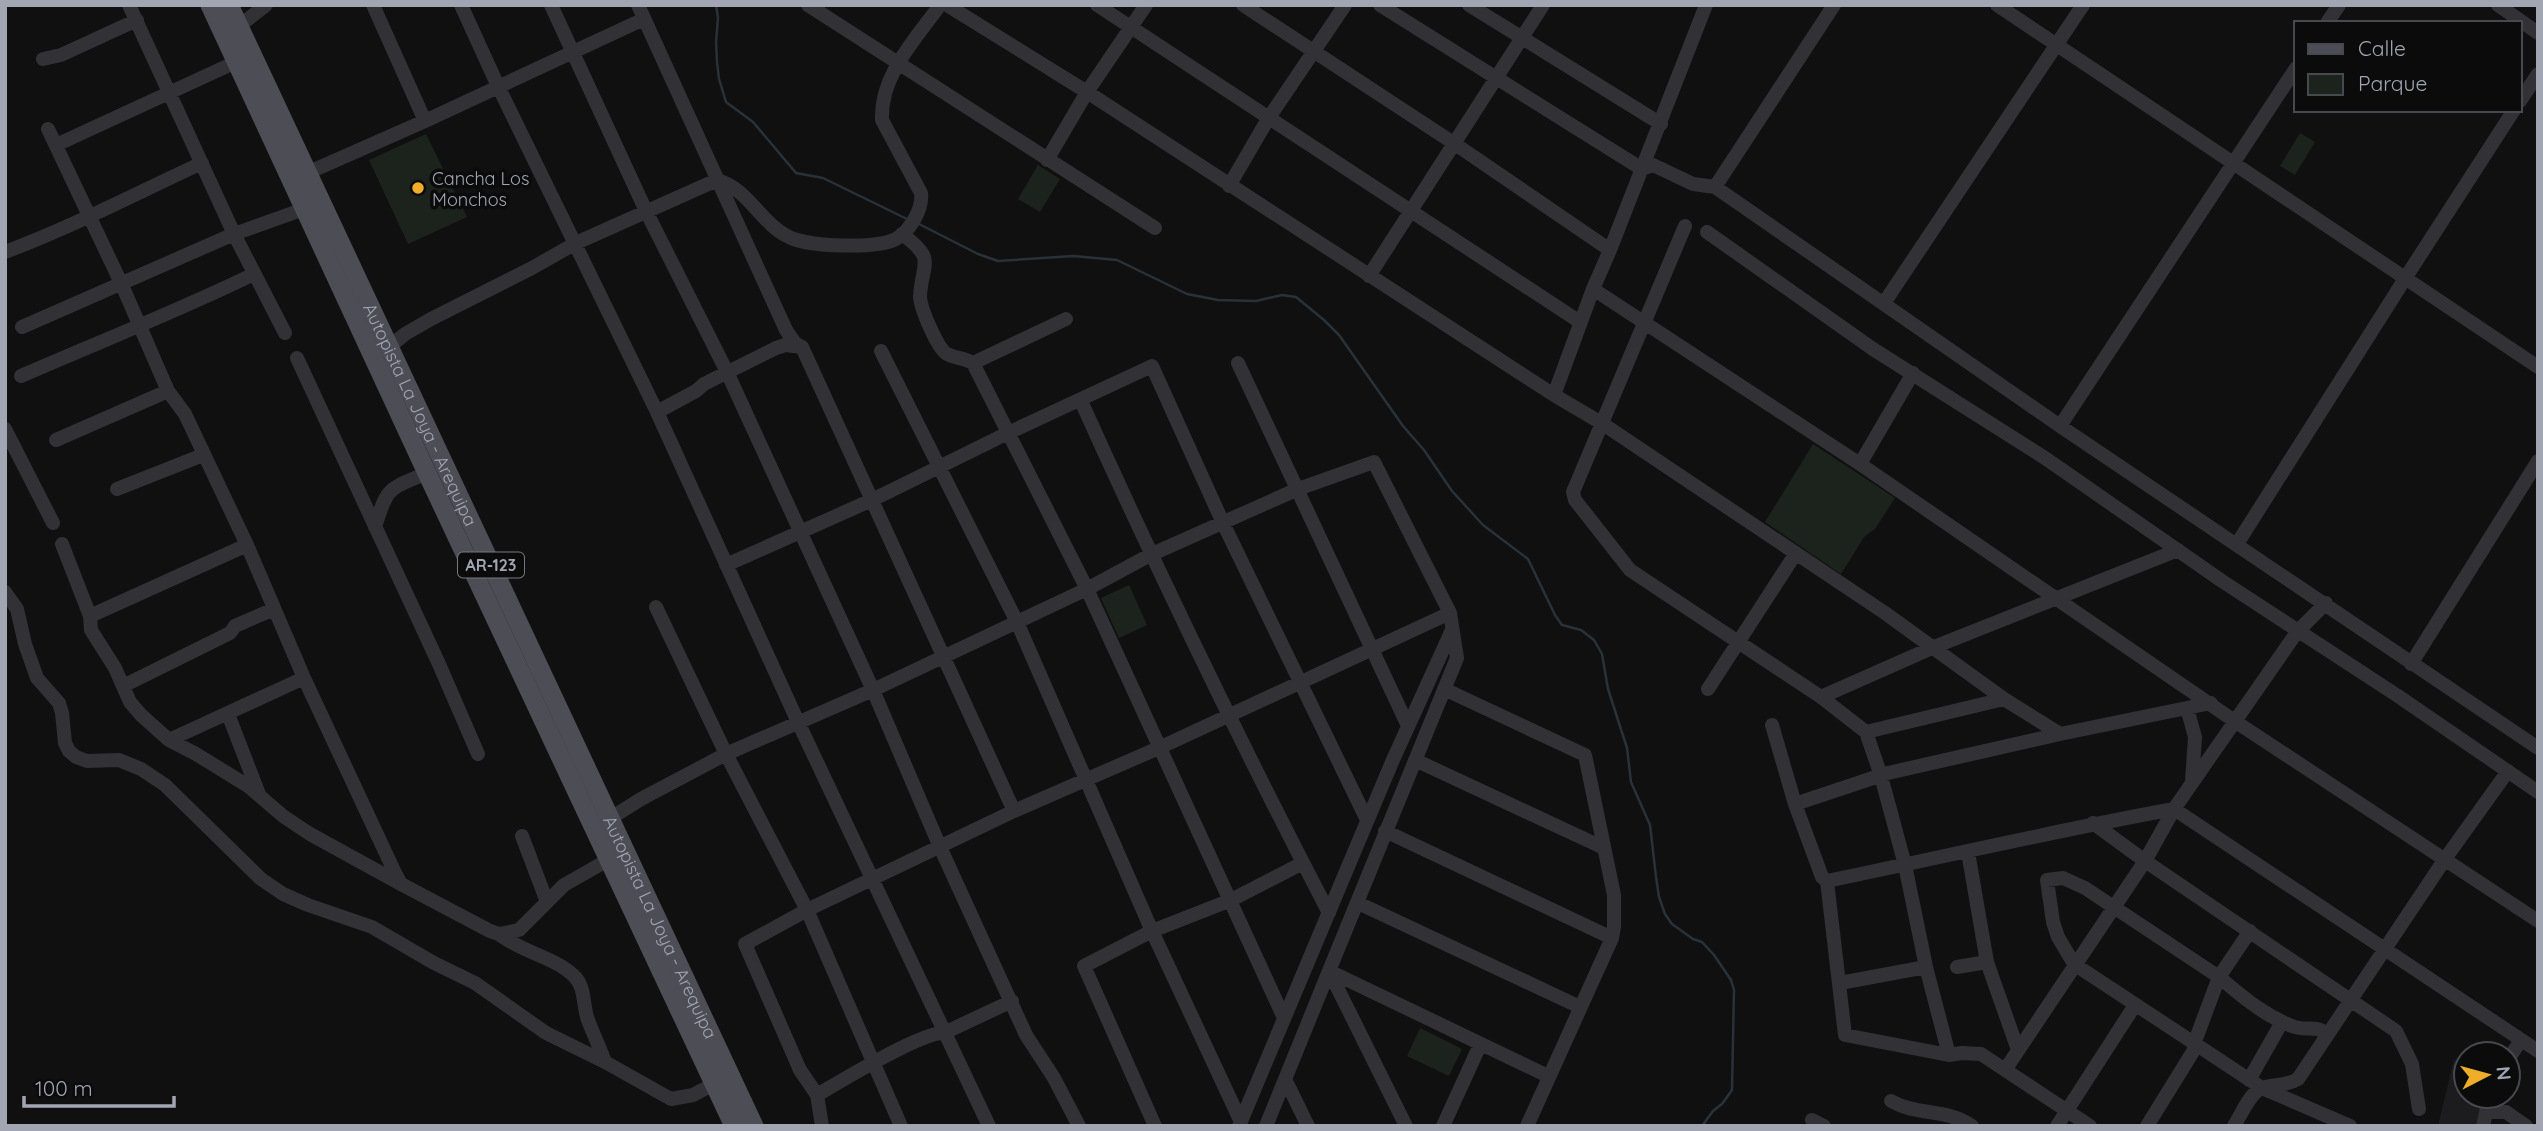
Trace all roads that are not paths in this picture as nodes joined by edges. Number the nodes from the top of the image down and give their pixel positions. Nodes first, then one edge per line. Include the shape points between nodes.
1 (129, 5) edge
2 (210, 5) edge
3 (229, 5) edge
4 (267, 5) edge
5 (373, 5) edge
6 (461, 5) edge
7 (551, 5) edge
8 (808, 5) edge
9 (940, 5) edge
10 (947, 5) edge
11 (1097, 5) edge
12 (1146, 5) edge
13 (1242, 5) edge
14 (1345, 5) edge
15 (1380, 5) edge
16 (1469, 5) edge
17 (1543, 5) edge
18 (1706, 5) edge
19 (1834, 5) edge
20 (1997, 5) edge
21 (2083, 5) edge
22 (2339, 5) edge
23 (2498, 5) edge
24 (641, 12) edge
25 (137, 20) junction
26 (2328, 21) edge
27 (2521, 21) edge
28 (2522, 22) edge
29 (238, 27) junction
30 (1130, 27) junction
31 (2538, 33) edge
32 (1521, 39) junction
33 (2055, 45) junction
34 (571, 53) junction
35 (1315, 53) junction
36 (43, 59) dead end
37 (236, 62) junction
38 (897, 64) junction
39 (2294, 71) edge
40 (2538, 75) edge
41 (1497, 80) junction
42 (498, 86) junction
43 (168, 92) junction
44 (1087, 92) junction
45 (2522, 98) edge
46 (2513, 112) edge
47 (1269, 119) junction
48 (425, 121) junction
49 (1661, 124) junction
50 (48, 129) dead end
51 (1455, 144) junction
52 (56, 145) junction
53 (1047, 160) junction
54 (2233, 161) junction
55 (202, 163) junction
56 (1642, 169) junction
57 (307, 173) junction
58 (717, 180) junction
59 (1229, 186) junction
60 (1716, 187) junction
61 (304, 209) junction
62 (646, 211) junction
63 (1411, 211) junction
64 (87, 215) junction
65 (1685, 226) dead end
66 (1155, 228) dead end
67 (1707, 232) dead end
68 (234, 234) junction
69 (902, 234) junction
70 (576, 243) junction
71 (1611, 250) junction
72 (5, 252) edge
73 (254, 274) junction
74 (1370, 276) junction
75 (2406, 277) junction
76 (122, 285) junction
77 (1593, 289) junction
78 (1884, 303) junction
79 (1066, 319) dead end
80 (1580, 322) junction
81 (139, 325) junction
82 (1645, 325) junction
83 (22, 327) dead end
84 (285, 333) dead end
85 (802, 347) junction
86 (388, 348) junction
87 (881, 351) dead end
88 (297, 358) dead end
89 (973, 363) junction
90 (1238, 363) dead end
91 (2538, 367) edge
92 (727, 372) junction
93 (1913, 373) junction
94 (21, 376) dead end
95 (168, 391) junction
96 (1554, 395) junction
97 (1081, 401) junction
98 (657, 412) junction
99 (1603, 424) junction
100 (2060, 426) junction
101 (5, 429) edge
102 (1008, 433) junction
103 (56, 440) dead end
104 (204, 455) junction
105 (2538, 461) edge
106 (1860, 464) junction
107 (940, 467) junction
108 (427, 473) junction
109 (117, 489) dead end
110 (1298, 489) junction
111 (872, 500) junction
112 (53, 523) dead end
113 (1223, 523) junction
114 (376, 527) junction
115 (801, 533) junction
116 (62, 544) dead end
117 (2237, 544) junction
118 (247, 545) junction
119 (2178, 550) junction
120 (1796, 553) junction
121 (1150, 555) junction
122 (726, 565) junction
123 (1087, 589) junction
124 (5, 592) edge
125 (2057, 598) junction
126 (2326, 603) junction
127 (656, 607) dead end
128 (274, 610) junction
129 (1450, 613) junction
130 (90, 616) junction
131 (1017, 622) junction
132 (1452, 629) junction
133 (2297, 632) junction
134 (1741, 641) junction
135 (1934, 647) junction
136 (1370, 649) junction
137 (944, 655) junction
138 (2411, 664) junction
139 (304, 678) junction
140 (1299, 682) junction
141 (123, 686) junction
142 (1444, 689) junction
143 (1708, 689) dead end
144 (873, 690) junction
145 (1821, 696) junction
146 (2004, 699) junction
147 (2211, 703) junction
148 (2187, 708) junction
149 (228, 714) junction
150 (1227, 715) junction
151 (798, 722) junction
152 (2236, 722) junction
153 (1772, 725) dead end
154 (1408, 726) junction
155 (1866, 732) junction
156 (2060, 733) junction
157 (169, 740) junction
158 (1161, 747) junction
159 (2538, 748) edge
160 (478, 754) dead end
161 (726, 754) junction
162 (1415, 760) junction
163 (2508, 771) junction
164 (1881, 776) junction
165 (1087, 780) junction
166 (2191, 786) junction
167 (2538, 792) edge
168 (259, 794) junction
169 (1795, 804) junction
170 (2175, 809) junction
171 (1014, 811) junction
172 (611, 818) junction
173 (1367, 820) junction
174 (2093, 823) junction
175 (1385, 831) junction
176 (522, 836) dead end
177 (940, 847) junction
178 (1604, 848) junction
179 (1968, 852) junction
180 (2445, 859) junction
181 (608, 860) junction
182 (2144, 861) junction
183 (1303, 863) junction
184 (1905, 865) junction
185 (872, 879) junction
186 (1827, 881) junction
187 (401, 884) junction
188 (1231, 900) junction
189 (547, 902) junction
190 (1358, 903) junction
191 (2115, 906) junction
192 (807, 910) junction
193 (1329, 913) junction
194 (2538, 921) edge
195 (1152, 931) junction
196 (2250, 931) junction
197 (499, 934) junction
198 (1612, 938) junction
199 (2384, 949) junction
200 (1987, 962) junction
201 (2074, 964) junction
202 (1926, 967) junction
203 (1957, 967) dead end
204 (1329, 971) junction
205 (2219, 977) junction
206 (1840, 983) junction
207 (2351, 999) junction
208 (1012, 1001) junction
209 (2135, 1004) junction
210 (1580, 1007) junction
211 (1284, 1018) junction
212 (2281, 1022) junction
213 (944, 1033) junction
214 (2328, 1034) junction
215 (2521, 1040) edge
216 (2522, 1041) edge
217 (2194, 1044) junction
218 (1480, 1045) junction
219 (2018, 1050) junction
220 (2538, 1051) edge
221 (1950, 1055) junction
222 (605, 1062) junction
223 (875, 1063) junction
224 (2005, 1070) junction
225 (1548, 1076) junction
226 (1285, 1079) junction
227 (2249, 1080) junction
228 (714, 1084) junction
229 (2262, 1088) junction
230 (817, 1095) junction
231 (1891, 1101) dead end
232 (2419, 1109) dead end
233 (2068, 1111) junction
234 (2485, 1119) edge
235 (1154, 1121) edge
236 (2328, 1122) edge
237 (1240, 1124) edge
238 (734, 1126) edge
239 (754, 1126) edge
240 (822, 1126) edge
241 (901, 1126) edge
242 (989, 1126) edge
243 (1079, 1126) edge
244 (1138, 1126) edge
245 (1266, 1126) edge
246 (1308, 1126) edge
247 (1406, 1126) edge
248 (1443, 1126) edge
249 (1527, 1126) edge
250 (1972, 1126) edge
251 (2056, 1126) edge
252 (2090, 1126) edge
253 (2147, 1126) edge
254 (2234, 1126) edge
255 (2350, 1126) edge
256 (2526, 1126) edge

1 - 25 street
2 - 37 main road, Autopista La Joya - Arequipa / AR-123
3 - 29 main road, Autopista La Joya - Arequipa / AR-123
4 - 29 street
5 - 48 street
6 - 42 street
7 - 34 street
8 - 38 street
9 - 38 street
10 - 44 street
11 - 30 street
12 - 30 street
13 - 35 street
14 - 35 street
15 - 41 street
16 - 32 street
17 - 32 street
18 - 49 street
19 - 60 street
20 - 33 street
21 - 33 street
22 - 26 street
23 - 27 street
24 - 34 street
24 - 58 street
25 - 36 street
25 - 43 street
28 - 31 street
29 - 57 main road, Autopista La Joya - Arequipa / AR-123
30 - 44 street
30 - 47 street
32 - 41 street
32 - 49 street
33 - 54 street
33 - 78 street
34 - 42 street
34 - 62 street
35 - 47 street
35 - 51 street
37 - 43 street
37 - 61 main road, Autopista La Joya - Arequipa / AR-123
38 - 53 street
38 - 69 street via 887,82 882,120 922,201
39 - 54 street
40 - 45 street
41 - 51 street
41 - 56 street
42 - 48 street
42 - 70 street
43 - 52 street
43 - 55 street
44 - 53 street
44 - 59 street
46 - 75 street
47 - 59 street
47 - 63 street
48 - 57 street
49 - 56 street
50 - 52 street
51 - 63 street
51 - 71 street
52 - 64 street
53 - 66 street
54 - 75 street
54 - 100 street
55 - 64 street
55 - 68 street
56 - 60 street via 1653,164 1693,184
56 - 71 street
57 - 86 main road, Autopista La Joya - Arequipa / AR-123
58 - 62 street
58 - 69 street via 746,198 789,238 817,245 862,244
58 - 85 street via 786,330
59 - 74 street
60 - 78 street
61 - 68 street
61 - 108 main road, Autopista La Joya - Arequipa / AR-123
62 - 70 street
62 - 92 street
63 - 74 street
63 - 80 street
64 - 72 street
64 - 76 street
65 - 82 street
67 - 93 street
68 - 73 street
68 - 76 street
69 - 89 street via 917,245 925,262 920,296 933,337 948,355
70 - 86 street via 431,319
70 - 98 street
71 - 77 street
73 - 81 street
73 - 84 street
74 - 96 street
75 - 91 street
75 - 117 street
76 - 81 street
76 - 83 street
77 - 80 street
77 - 82 street
78 - 100 street
79 - 89 street
80 - 96 street
81 - 94 street
81 - 95 street
82 - 99 street
82 - 106 street
85 - 92 street via 776,348
85 - 111 street
86 - 172 main road, Autopista La Joya - Arequipa / AR-123
87 - 107 street
88 - 114 street
89 - 102 street
90 - 110 street
92 - 98 street
92 - 115 street
93 - 106 street
93 - 119 street
95 - 103 street
95 - 104 street via 185,414
96 - 99 street
97 - 102 street
97 - 113 street via 1152,366
97 - 121 street
98 - 122 street
99 - 120 street
99 - 134 street via 1573,492 1575,500 1630,570
100 - 117 street
101 - 112 street
102 - 107 street
102 - 123 street
104 - 109 street
104 - 118 street
105 - 138 street
106 - 125 street
107 - 111 street
107 - 131 street
108 - 114 street via 387,493
108 - 181 main road, Autopista La Joya - Arequipa / AR-123
110 - 113 street
110 - 129 street via 1374,462
110 - 136 street
111 - 115 street
111 - 137 street
113 - 121 street
113 - 140 street
114 - 160 street
115 - 122 street
115 - 144 street
116 - 130 street
117 - 126 street
118 - 128 street
118 - 130 street
119 - 125 street
119 - 133 street
120 - 134 street
120 - 135 street
121 - 123 street
121 - 150 street
122 - 151 street
123 - 131 street
123 - 158 street
124 - 222 street via 18,610 37,678 59,703 65,743 76,757 119,760 134,766 165,785 261,880 283,894 372,927 475,984 546,1033
125 - 135 street
125 - 147 street
126 - 133 street
126 - 138 street
127 - 161 street
128 - 139 street
128 - 141 street
129 - 132 street
129 - 136 street
130 - 141 street via 91,630
131 - 137 street
131 - 165 street
132 - 142 street via 1457,657
132 - 154 street
133 - 152 street
133 - 163 street
134 - 143 street
134 - 145 street
135 - 145 street
135 - 146 street
136 - 140 street
136 - 154 street
137 - 144 street
137 - 171 street
138 - 159 street
139 - 149 street
139 - 187 street
140 - 150 street
140 - 173 street
141 - 157 street via 136,711
142 - 162 street
142 - 178 street via 1586,755
144 - 151 street
144 - 177 street
145 - 155 street
146 - 155 street
146 - 156 street
147 - 148 street
147 - 152 street
148 - 156 street
148 - 166 street via 2195,737
149 - 157 street
149 - 168 street
150 - 158 street
150 - 183 street
151 - 161 street
151 - 185 street
152 - 166 street
152 - 180 street
153 - 169 street
154 - 173 street
155 - 164 street
156 - 164 street
157 - 168 street
158 - 165 street
158 - 188 street
161 - 172 street
161 - 192 street
162 - 175 street
162 - 178 street
163 - 167 street
163 - 180 street
164 - 169 street
164 - 184 street
165 - 171 street
165 - 195 street
166 - 170 street
168 - 187 street via 310,834
169 - 186 street
170 - 174 street
170 - 182 street
170 - 199 street
171 - 177 street
172 - 239 main road, Autopista La Joya - Arequipa / AR-123
173 - 193 street
174 - 179 street
174 - 182 street
175 - 190 street
175 - 198 street
176 - 189 street
177 - 185 street
177 - 208 street
178 - 198 street via 1614,895
179 - 184 street
179 - 200 street
180 - 194 street
180 - 199 street
181 - 189 street via 564,885
181 - 228 main road, Autopista La Joya - Arequipa / AR-123
182 - 191 street
182 - 196 street
183 - 188 street
183 - 193 street
184 - 186 street
184 - 202 street
185 - 192 street
185 - 213 street
186 - 206 street
187 - 197 street
188 - 195 street
188 - 211 street
189 - 197 street via 519,930
190 - 204 street
190 - 210 street
191 - 201 street
191 - 201 street via 2063,878 2048,880 2053,922
191 - 205 street
192 - 223 street
192 - 230 street via 745,944 800,1070
193 - 211 street
195 - 235 street via 1084,966
195 - 237 street
196 - 205 street
196 - 207 street
197 - 222 street via 574,975
198 - 210 street
199 - 207 street
199 - 215 street
200 - 203 street
200 - 219 street
201 - 209 street
201 - 219 street
202 - 206 street
202 - 221 street
204 - 218 street
204 - 226 street
204 - 247 street
205 - 212 street via 2254,1007
205 - 217 street
206 - 221 street via 1845,1035
207 - 214 street
207 - 232 street via 2396,1031 2412,1064
208 - 213 street
208 - 243 street via 1026,1035
209 - 217 street
209 - 233 street
210 - 225 street
211 - 237 street
212 - 214 street via 2306,1029 2318,1027
212 - 227 street
213 - 223 street via 935,1032
213 - 242 street
214 - 229 street via 2298,1079 2288,1086
216 - 220 street
217 - 227 street
217 - 253 street
218 - 225 street
218 - 248 street
219 - 224 street
221 - 224 street via 1981,1054
222 - 228 street via 671,1099
223 - 230 street
223 - 241 street
224 - 233 street
225 - 249 street
226 - 245 street
226 - 246 street
227 - 229 street
228 - 238 main road, Autopista La Joya - Arequipa / AR-123
229 - 236 street
229 - 254 street
230 - 240 street
231 - 250 street via 1959,1117
233 - 251 street
233 - 252 street
234 - 256 street via 2506,1112
235 - 244 street
236 - 255 street

